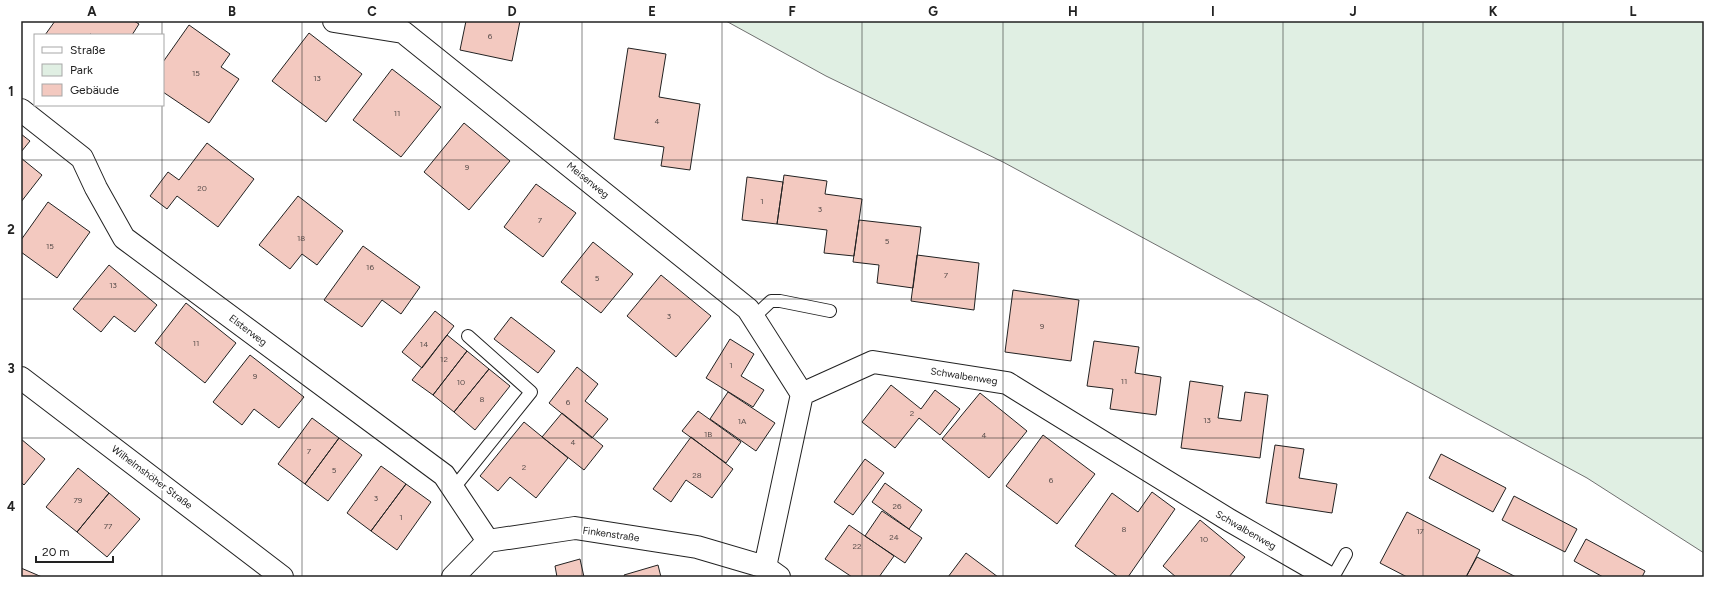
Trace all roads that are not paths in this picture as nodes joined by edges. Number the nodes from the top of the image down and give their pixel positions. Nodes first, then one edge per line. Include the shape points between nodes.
1 (334, 21) edge
2 (21, 110) edge
3 (830, 310) dead end
4 (754, 317) junction
5 (468, 336) dead end
6 (21, 378) edge
7 (802, 394) junction
8 (453, 489) junction
9 (488, 542) junction
10 (1346, 554) dead end
11 (772, 572) edge
12 (282, 577) edge
13 (453, 577) edge
14 (1328, 577) edge
15 (1333, 577) edge

1 - 4 street, Meisenweg via 403,32 748,309
2 - 8 street, Elsterweg via 82,158 124,238 444,475
3 - 4 lane via 771,301
4 - 7 street, Meisenweg
5 - 8 lane via 531,392
6 - 12 street, Wilhelmshöher Straße
7 - 11 street
7 - 14 street, Schwalbenweg via 872,362 1007,383 1229,520
8 - 9 street, Elsterweg
9 - 11 street, Finkenstraße via 574,528 697,547
9 - 13 street
10 - 15 lane

